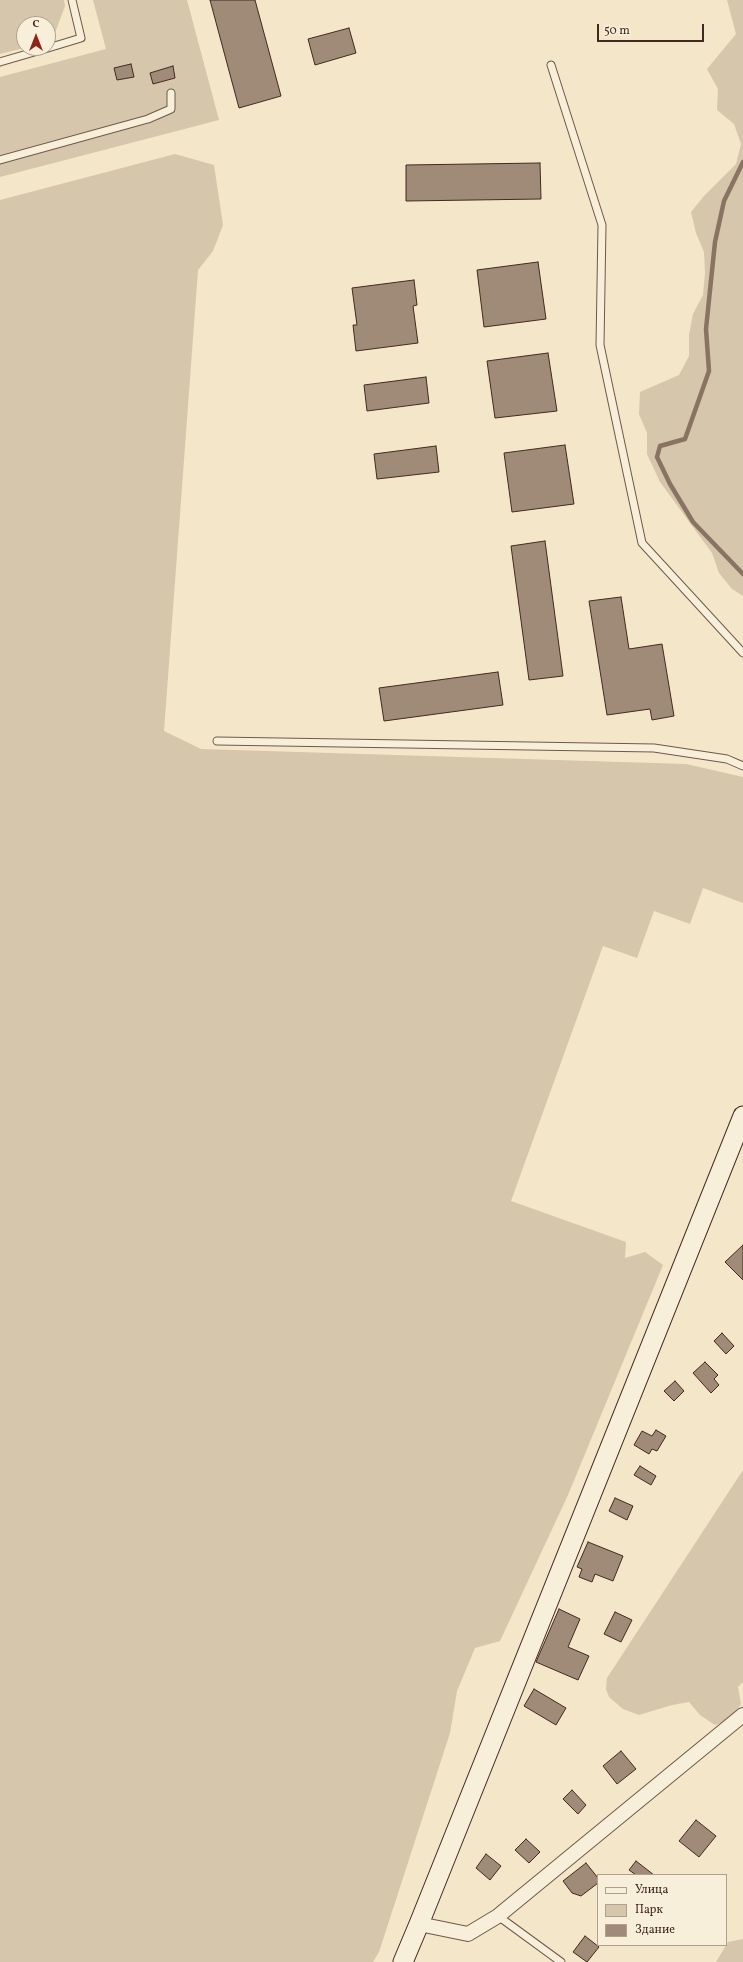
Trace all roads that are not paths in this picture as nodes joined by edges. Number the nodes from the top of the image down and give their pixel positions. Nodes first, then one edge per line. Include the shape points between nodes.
1 (72, 0) edge
2 (56, 46) edge
3 (21, 56) edge
4 (0, 62) edge
5 (551, 65) dead end
6 (170, 93) dead end
7 (0, 160) edge
8 (743, 653) edge
9 (217, 741) dead end
10 (743, 766) edge
11 (743, 1116) edge
12 (743, 1715) edge
13 (498, 1916) junction
14 (419, 1924) junction
15 (403, 1962) edge
16 (561, 1962) edge

1 - 2 lane via 80,38
3 - 4 lane
5 - 8 lane via 602,225 600,345 642,543
6 - 7 lane via 170,109 148,119
9 - 10 lane via 654,748 727,758
11 - 14 street
12 - 13 street
13 - 14 street via 468,1934
13 - 16 lane
14 - 15 street

